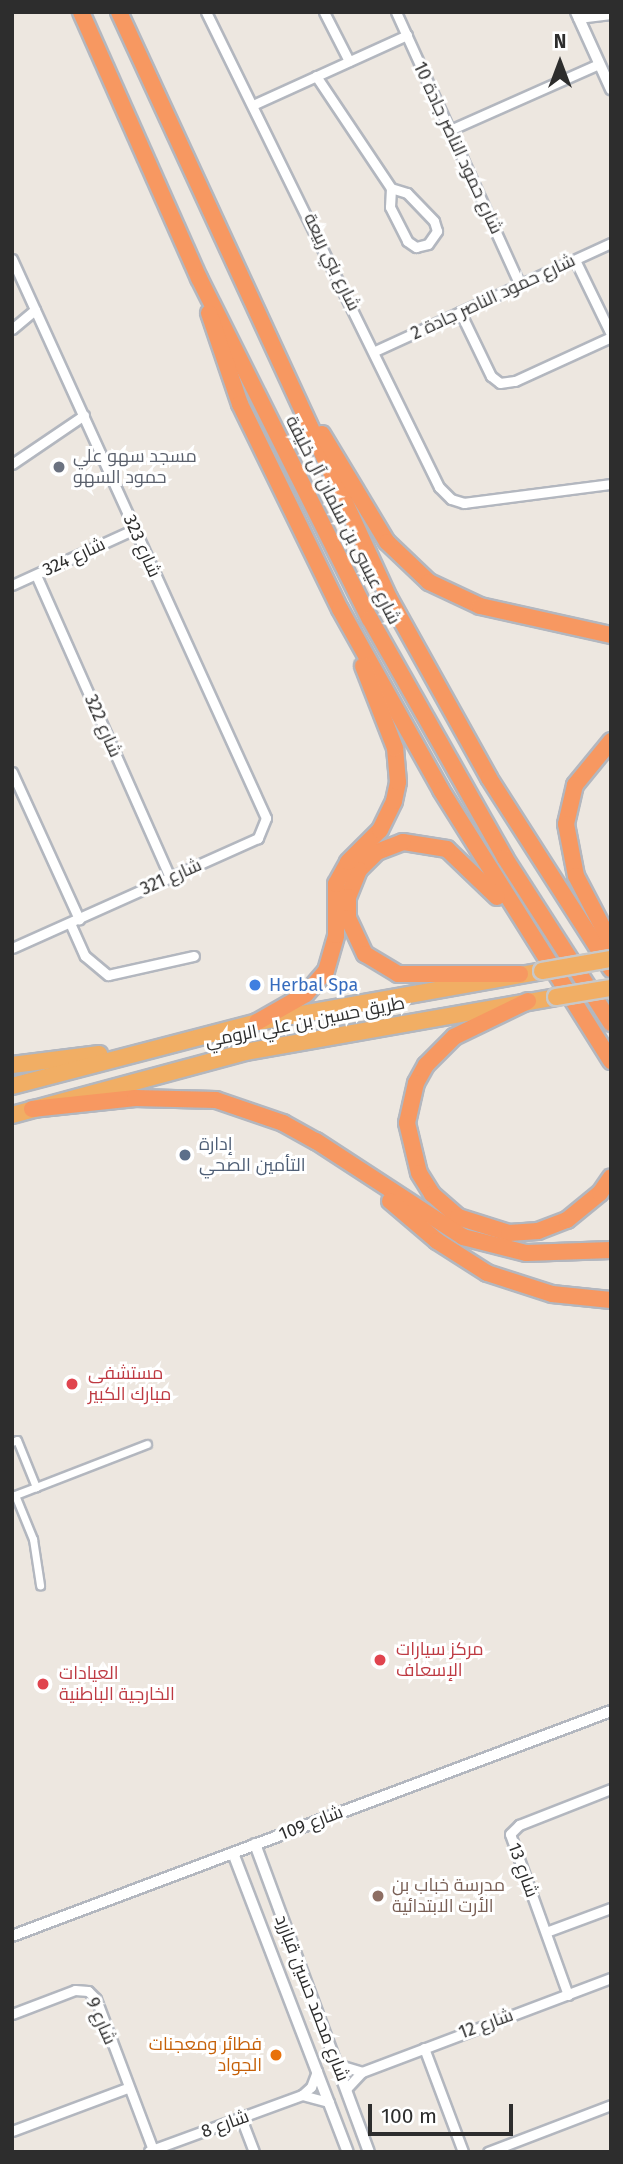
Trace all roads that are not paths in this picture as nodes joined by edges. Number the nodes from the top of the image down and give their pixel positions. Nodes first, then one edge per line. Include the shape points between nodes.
1 (81, 12) edge
2 (119, 12) edge
3 (206, 12) edge
4 (324, 12) edge
5 (396, 12) edge
6 (611, 14) edge
7 (577, 15) edge
8 (407, 35) junction
9 (349, 61) junction
10 (599, 64) junction
11 (316, 76) junction
12 (611, 89) edge
13 (255, 104) junction
14 (450, 130) junction
15 (391, 188) junction
16 (611, 243) edge
17 (12, 259) edge
18 (575, 260) junction
19 (199, 278) junction
20 (520, 285) junction
21 (35, 310) junction
22 (460, 312) junction
23 (12, 329) edge
24 (611, 335) edge
25 (375, 351) junction
26 (284, 374) junction
27 (84, 415) junction
28 (12, 464) edge
29 (611, 484) edge
30 (135, 529) junction
31 (36, 575) junction
32 (12, 585) edge
33 (340, 609) junction
34 (611, 635) edge
35 (611, 741) edge
36 (12, 772) edge
37 (263, 833) joint
38 (170, 877) junction
39 (74, 921) junction
40 (530, 937) junction
41 (611, 943) edge
42 (12, 948) edge
43 (194, 956) dead end
44 (611, 960) edge
45 (611, 968) edge
46 (520, 974) junction
47 (611, 988) edge
48 (528, 1001) junction
49 (583, 1021) junction
50 (257, 1022) junction
51 (611, 1023) edge
52 (157, 1047) junction
53 (12, 1056) edge
54 (40, 1061) junction
55 (611, 1061) edge
56 (12, 1065) edge
57 (611, 1077) edge
58 (12, 1086) edge
59 (32, 1109) junction
60 (12, 1115) edge
61 (352, 1166) junction
62 (611, 1177) edge
63 (611, 1250) edge
64 (611, 1300) edge
65 (12, 1442) edge
66 (147, 1444) dead end
67 (36, 1488) junction
68 (40, 1585) dead end
69 (611, 1711) edge
70 (611, 1789) edge
71 (255, 1844) junction
72 (233, 1853) junction
73 (611, 1908) edge
74 (256, 1910) junction
75 (546, 1932) junction
76 (12, 1936) edge
77 (611, 1978) edge
78 (307, 1990) junction
79 (568, 1995) junction
80 (12, 2014) edge
81 (424, 2048) junction
82 (336, 2064) junction
83 (317, 2070) junction
84 (362, 2072) junction
85 (127, 2088) junction
86 (346, 2089) junction
87 (302, 2095) junction
88 (329, 2102) junction
89 (611, 2105) edge
90 (241, 2118) junction
91 (12, 2131) edge
92 (150, 2151) edge
93 (254, 2152) edge
94 (348, 2152) edge
95 (369, 2152) edge
96 (463, 2152) edge
97 (488, 2152) edge

1 - 19 highway, شارع عيسى بن سلمان آل خليفة
2 - 26 highway, شارع عيسى بن سلمان آل خليفة
3 - 13 street, شارع بني ربيعة
4 - 9 street
5 - 8 street, شارع حمود الناصر جادة 10
6 - 7 street
7 - 10 street
8 - 9 street
8 - 14 street, شارع حمود الناصر جادة 10
9 - 11 street
10 - 12 street
10 - 14 street
11 - 13 street
11 - 15 street
13 - 25 street, شارع بني ربيعة
14 - 20 street, شارع حمود الناصر جادة 10
15 - 15 street via 390,207 407,242 416,247 428,244 436,234 434,221 407,193
16 - 18 street, شارع حمود الناصر جادة 2
17 - 21 street, شارع 323
18 - 20 street, شارع حمود الناصر جادة 2
18 - 24 street
19 - 33 highway via 240,404
19 - 51 highway, شارع عيسى بن سلمان آل خليفة via 389,652 505,858
20 - 22 street, شارع حمود الناصر جادة 2
21 - 23 street
21 - 27 street, شارع 323
22 - 24 street via 491,376 500,383 515,381
22 - 25 street, شارع حمود الناصر جادة 2
25 - 29 street, شارع بني ربيعة via 439,487 451,499 464,503
26 - 34 highway via 387,542 414,571 454,597 480,606
26 - 45 highway, شارع عيسى بن سلمان آل خليفة via 396,610 489,778
27 - 28 street
27 - 30 street, شارع 323
30 - 31 street, شارع 324
30 - 37 street, شارع 323 via 266,818
31 - 32 street, شارع 324
31 - 38 street, شارع 322
33 - 40 highway
33 - 50 highway via 395,748 397,792 385,822 348,862 336,884 336,935 326,971 306,994
35 - 41 highway via 582,773 566,824 576,876
36 - 39 street
37 - 38 street, شارع 321
38 - 39 street, شارع 321
39 - 42 street, شارع 321
39 - 43 street via 85,956 108,975
40 - 46 highway via 463,861 432,844 402,842 377,852 359,870 350,889 347,911 353,936 369,958 388,970 421,976
40 - 49 highway
44 - 46 highway, طريق حسين بن علي الرومي, bridge
46 - 50 highway, طريق حسين بن علي الرومي
47 - 48 highway, طريق حسين بن علي الرومي, bridge
48 - 59 highway, طريق حسين بن علي الرومي via 245,1052
48 - 62 highway via 454,1037 426,1065 410,1102 407,1123 419,1172 432,1194 458,1217 509,1233 538,1231 567,1220 600,1193
49 - 55 highway
49 - 57 highway
50 - 52 highway, طريق حسين بن علي الرومي
52 - 54 highway
52 - 58 highway, طريق حسين بن علي الرومي
53 - 54 street
54 - 56 highway
59 - 60 highway, طريق حسين بن علي الرومي
59 - 61 highway via 135,1097 216,1100 283,1123
61 - 63 highway via 440,1225 479,1243 542,1255
61 - 64 highway via 419,1227 470,1264 537,1291
65 - 67 street via 17,1440
66 - 67 street
67 - 68 street via 15,1495 33,1539
69 - 71 street, شارع 109
70 - 75 street, شارع 13 via 511,1830
71 - 72 street, شارع 109
71 - 78 street, شارع محمد حسين قبازرد
72 - 74 street, شارع محمد حسين قبازرد
72 - 76 street, شارع 109
73 - 75 street
74 - 78 street via 262,1898 270,1903
74 - 83 street, شارع محمد حسين قبازرد
75 - 79 street, شارع 13
77 - 79 street, شارع 12
78 - 82 street, شارع محمد حسين قبازرد
79 - 81 street, شارع 12
80 - 85 street, شارع 9 via 75,1990 88,1991 96,1999
81 - 84 street, شارع 12
81 - 96 street
82 - 84 street
82 - 86 street, شارع محمد حسين قبازرد
83 - 87 street via 311,2087
83 - 88 street, شارع محمد حسين قبازرد
84 - 86 street, شارع 12
85 - 91 street
85 - 92 street, شارع 9
86 - 95 street, شارع محمد حسين قبازرد
87 - 88 street
87 - 90 street, شارع 8
88 - 94 street, شارع محمد حسين قبازرد
89 - 97 street
90 - 92 street, شارع 8
90 - 93 street

